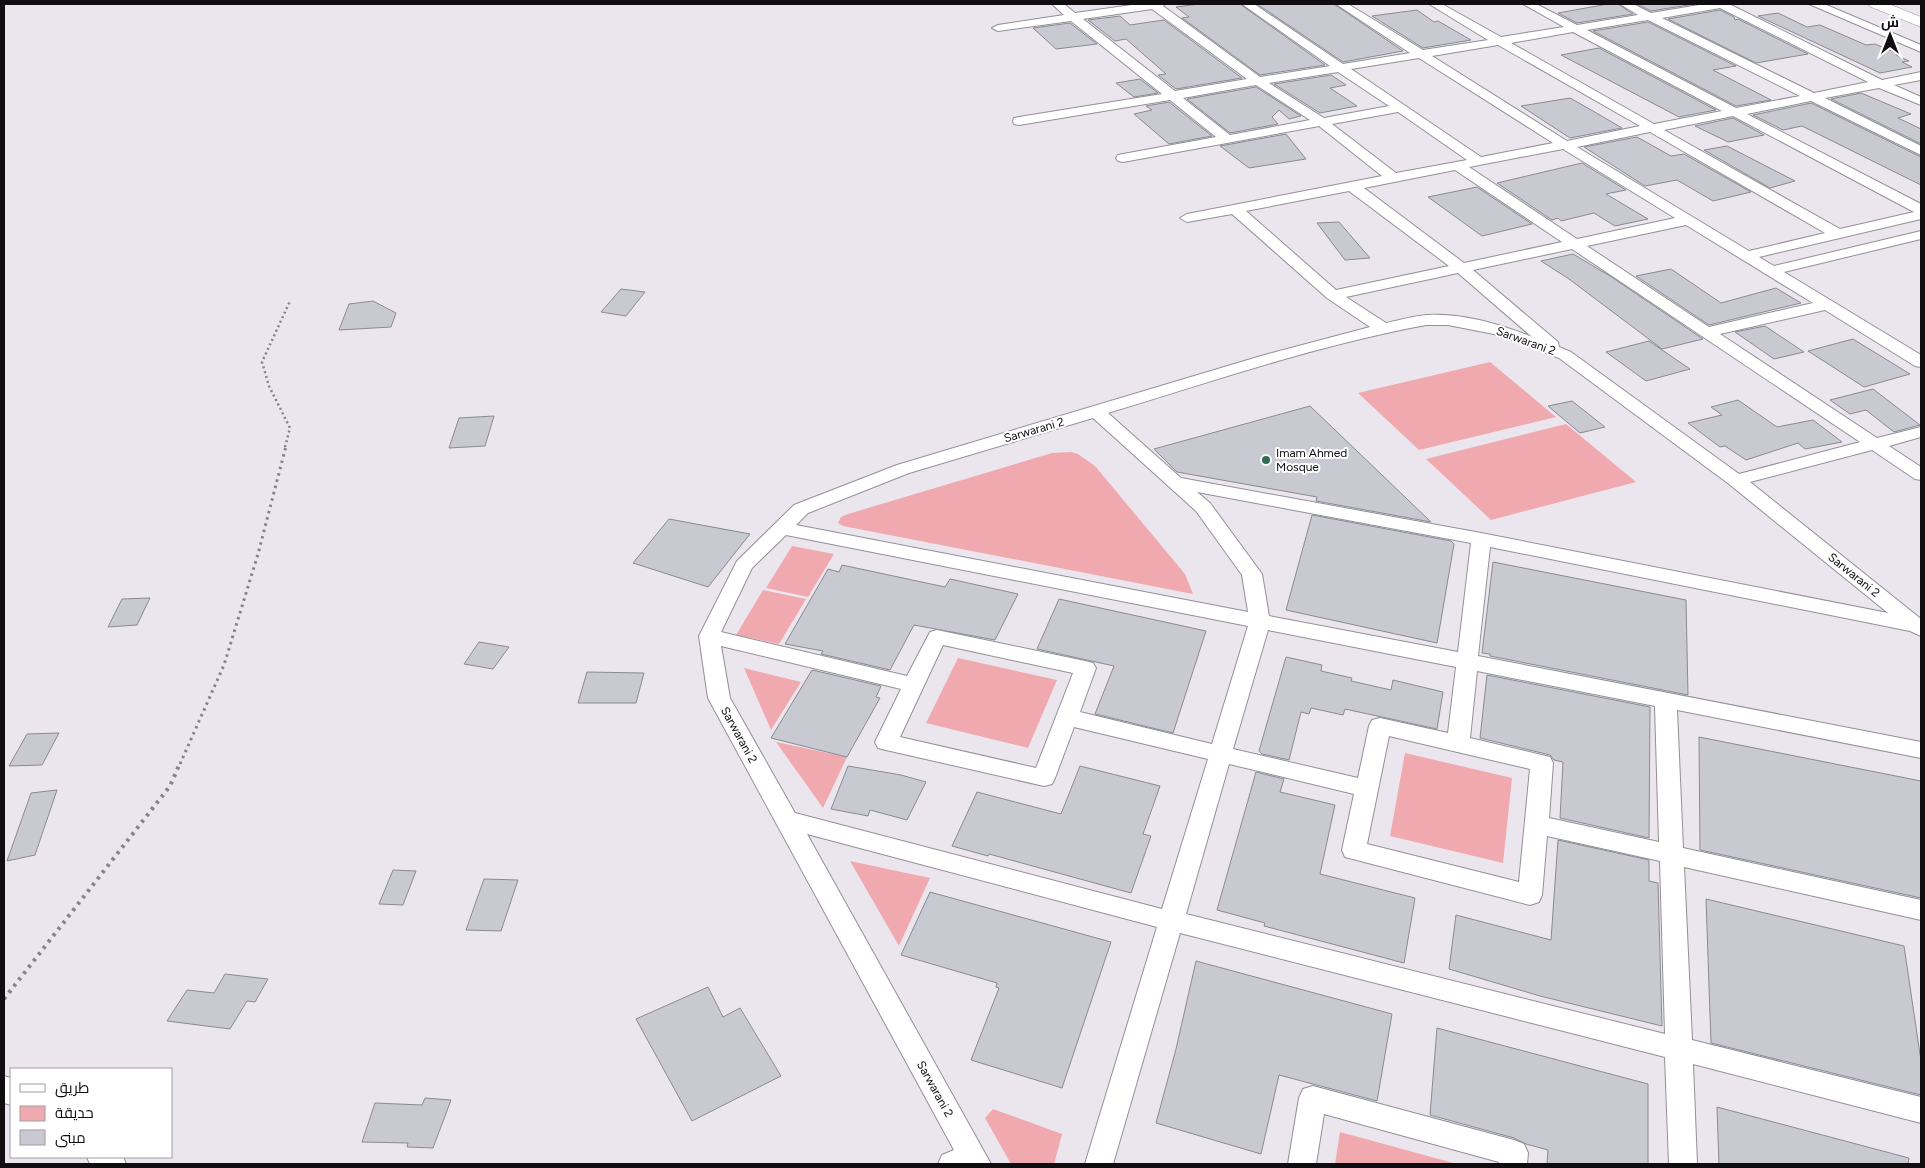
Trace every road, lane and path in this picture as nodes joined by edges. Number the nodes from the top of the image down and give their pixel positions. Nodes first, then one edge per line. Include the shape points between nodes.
1 (1057, 4) edge
2 (1156, 4) edge
3 (1247, 4) edge
4 (1341, 4) edge
5 (1434, 4) edge
6 (1528, 4) edge
7 (1624, 4) edge
8 (1722, 4) edge
9 (1815, 4) edge
10 (1876, 4) edge
11 (1914, 4) edge
12 (1921, 7) edge
13 (1650, 16) junction
14 (1074, 17) junction
15 (1921, 22) edge
16 (998, 28) dead end
17 (1576, 28) junction
18 (1500, 41) junction
19 (1921, 49) edge
20 (1420, 54) junction
21 (1342, 67) junction
22 (1921, 76) edge
23 (1257, 81) junction
24 (1881, 84) junction
25 (1174, 95) junction
26 (1812, 97) junction
27 (1921, 101) edge
28 (1400, 108) junction
29 (1734, 112) junction
30 (1019, 121) dead end
31 (1323, 123) junction
32 (1652, 128) junction
33 (1228, 140) junction
34 (1565, 145) junction
35 (1921, 151) edge
36 (1123, 158) dead end
37 (1479, 162) junction
38 (1458, 166) junction
39 (1392, 178) junction
40 (1352, 186) junction
41 (1235, 209) junction
42 (1921, 210) edge
43 (1921, 215) edge
44 (1187, 218) dead end
45 (1686, 220) junction
46 (1838, 234) junction
47 (1921, 235) edge
48 (1905, 239) junction
49 (1575, 244) junction
50 (1921, 248) edge
51 (1745, 256) junction
52 (1461, 268) junction
53 (1770, 271) junction
54 (1333, 296) junction
55 (290, 301) dead end
56 (1826, 305) junction
57 (1384, 328) junction
58 (1707, 332) junction
59 (1565, 355) junction
60 (1918, 357) edge
61 (1097, 412) junction
62 (1921, 432) edge
63 (1877, 445) junction
64 (1921, 475) edge
65 (1736, 480) junction
66 (1175, 482) junction
67 (782, 528) junction
68 (1481, 539) junction
69 (1260, 621) junction
70 (1919, 627) edge
71 (709, 636) junction
72 (1467, 661) junction
73 (914, 685) junction
74 (1666, 700) junction
75 (1067, 717) junction
76 (1458, 744) junction
77 (1921, 750) edge
78 (1221, 752) junction
79 (1367, 789) junction
80 (787, 820) junction
81 (1536, 824) junction
82 (1672, 854) junction
83 (1921, 910) edge
84 (1171, 921) junction
85 (4, 999) edge
86 (1679, 1048) junction
87 (1921, 1110) edge
88 (967, 1162) edge
89 (1099, 1164) edge
90 (1302, 1164) edge
91 (1514, 1164) edge
92 (1683, 1164) edge

1 - 14 street
2 - 14 street
2 - 23 street
3 - 21 street
4 - 20 street
5 - 18 street
6 - 17 street
7 - 13 street
8 - 13 street
8 - 24 street
9 - 19 street
10 - 15 highway
11 - 12 highway
13 - 17 street
13 - 26 street
14 - 16 street
14 - 25 street
17 - 18 street
17 - 29 street
18 - 20 street
18 - 32 street
20 - 21 street
20 - 34 street
21 - 23 street
21 - 28 street
22 - 24 street
23 - 25 street
23 - 31 street
24 - 26 street
24 - 27 street
25 - 30 street
25 - 33 street
26 - 29 street
26 - 35 street
28 - 31 street
28 - 37 street
29 - 32 street
29 - 42 street
31 - 33 street
31 - 39 street
32 - 34 street
32 - 46 street
33 - 36 street
34 - 37 street
34 - 45 street
37 - 38 street
38 - 39 street
38 - 49 street
39 - 40 street
40 - 41 street
40 - 52 street
41 - 44 street
41 - 54 street
43 - 46 street
45 - 49 street
45 - 51 street
46 - 51 street
47 - 48 street
48 - 50 street
48 - 53 street
49 - 52 street
49 - 58 street
51 - 53 street
52 - 54 street
52 - 59 street
53 - 56 street
54 - 57 street
55 - 85 path via 262,362 269,386 290,428 258,554 224,665 170,786
56 - 58 street
56 - 60 street
57 - 59 street, Sarwarani 2 via 1426,320 1448,320 1503,331
57 - 61 street, Sarwarani 2
58 - 63 street
59 - 65 street, Sarwarani 2
61 - 66 street
61 - 67 street, Sarwarani 2 via 903,469 801,509
62 - 63 street
63 - 64 street
63 - 65 street
65 - 70 street, Sarwarani 2
66 - 68 street
66 - 69 street via 1202,508 1252,574
67 - 69 street
67 - 71 street, Sarwarani 2 via 744,565
68 - 70 street
68 - 72 street
69 - 72 street
69 - 78 street
71 - 73 street
71 - 80 street, Sarwarani 2 via 719,698
72 - 74 street
72 - 76 street
73 - 75 street via 938,637 1085,668
73 - 75 street via 886,742 1044,778
74 - 77 street
74 - 82 street
75 - 78 street
76 - 79 street via 1380,726
76 - 81 street via 1542,763
78 - 79 street
78 - 84 street
79 - 81 street via 1354,850 1530,895
80 - 84 street
80 - 88 street, Sarwarani 2
81 - 82 street
82 - 83 street
82 - 86 street
84 - 86 street
84 - 89 street
86 - 87 street
86 - 92 street
90 - 91 street via 1313,1098 1514,1153

